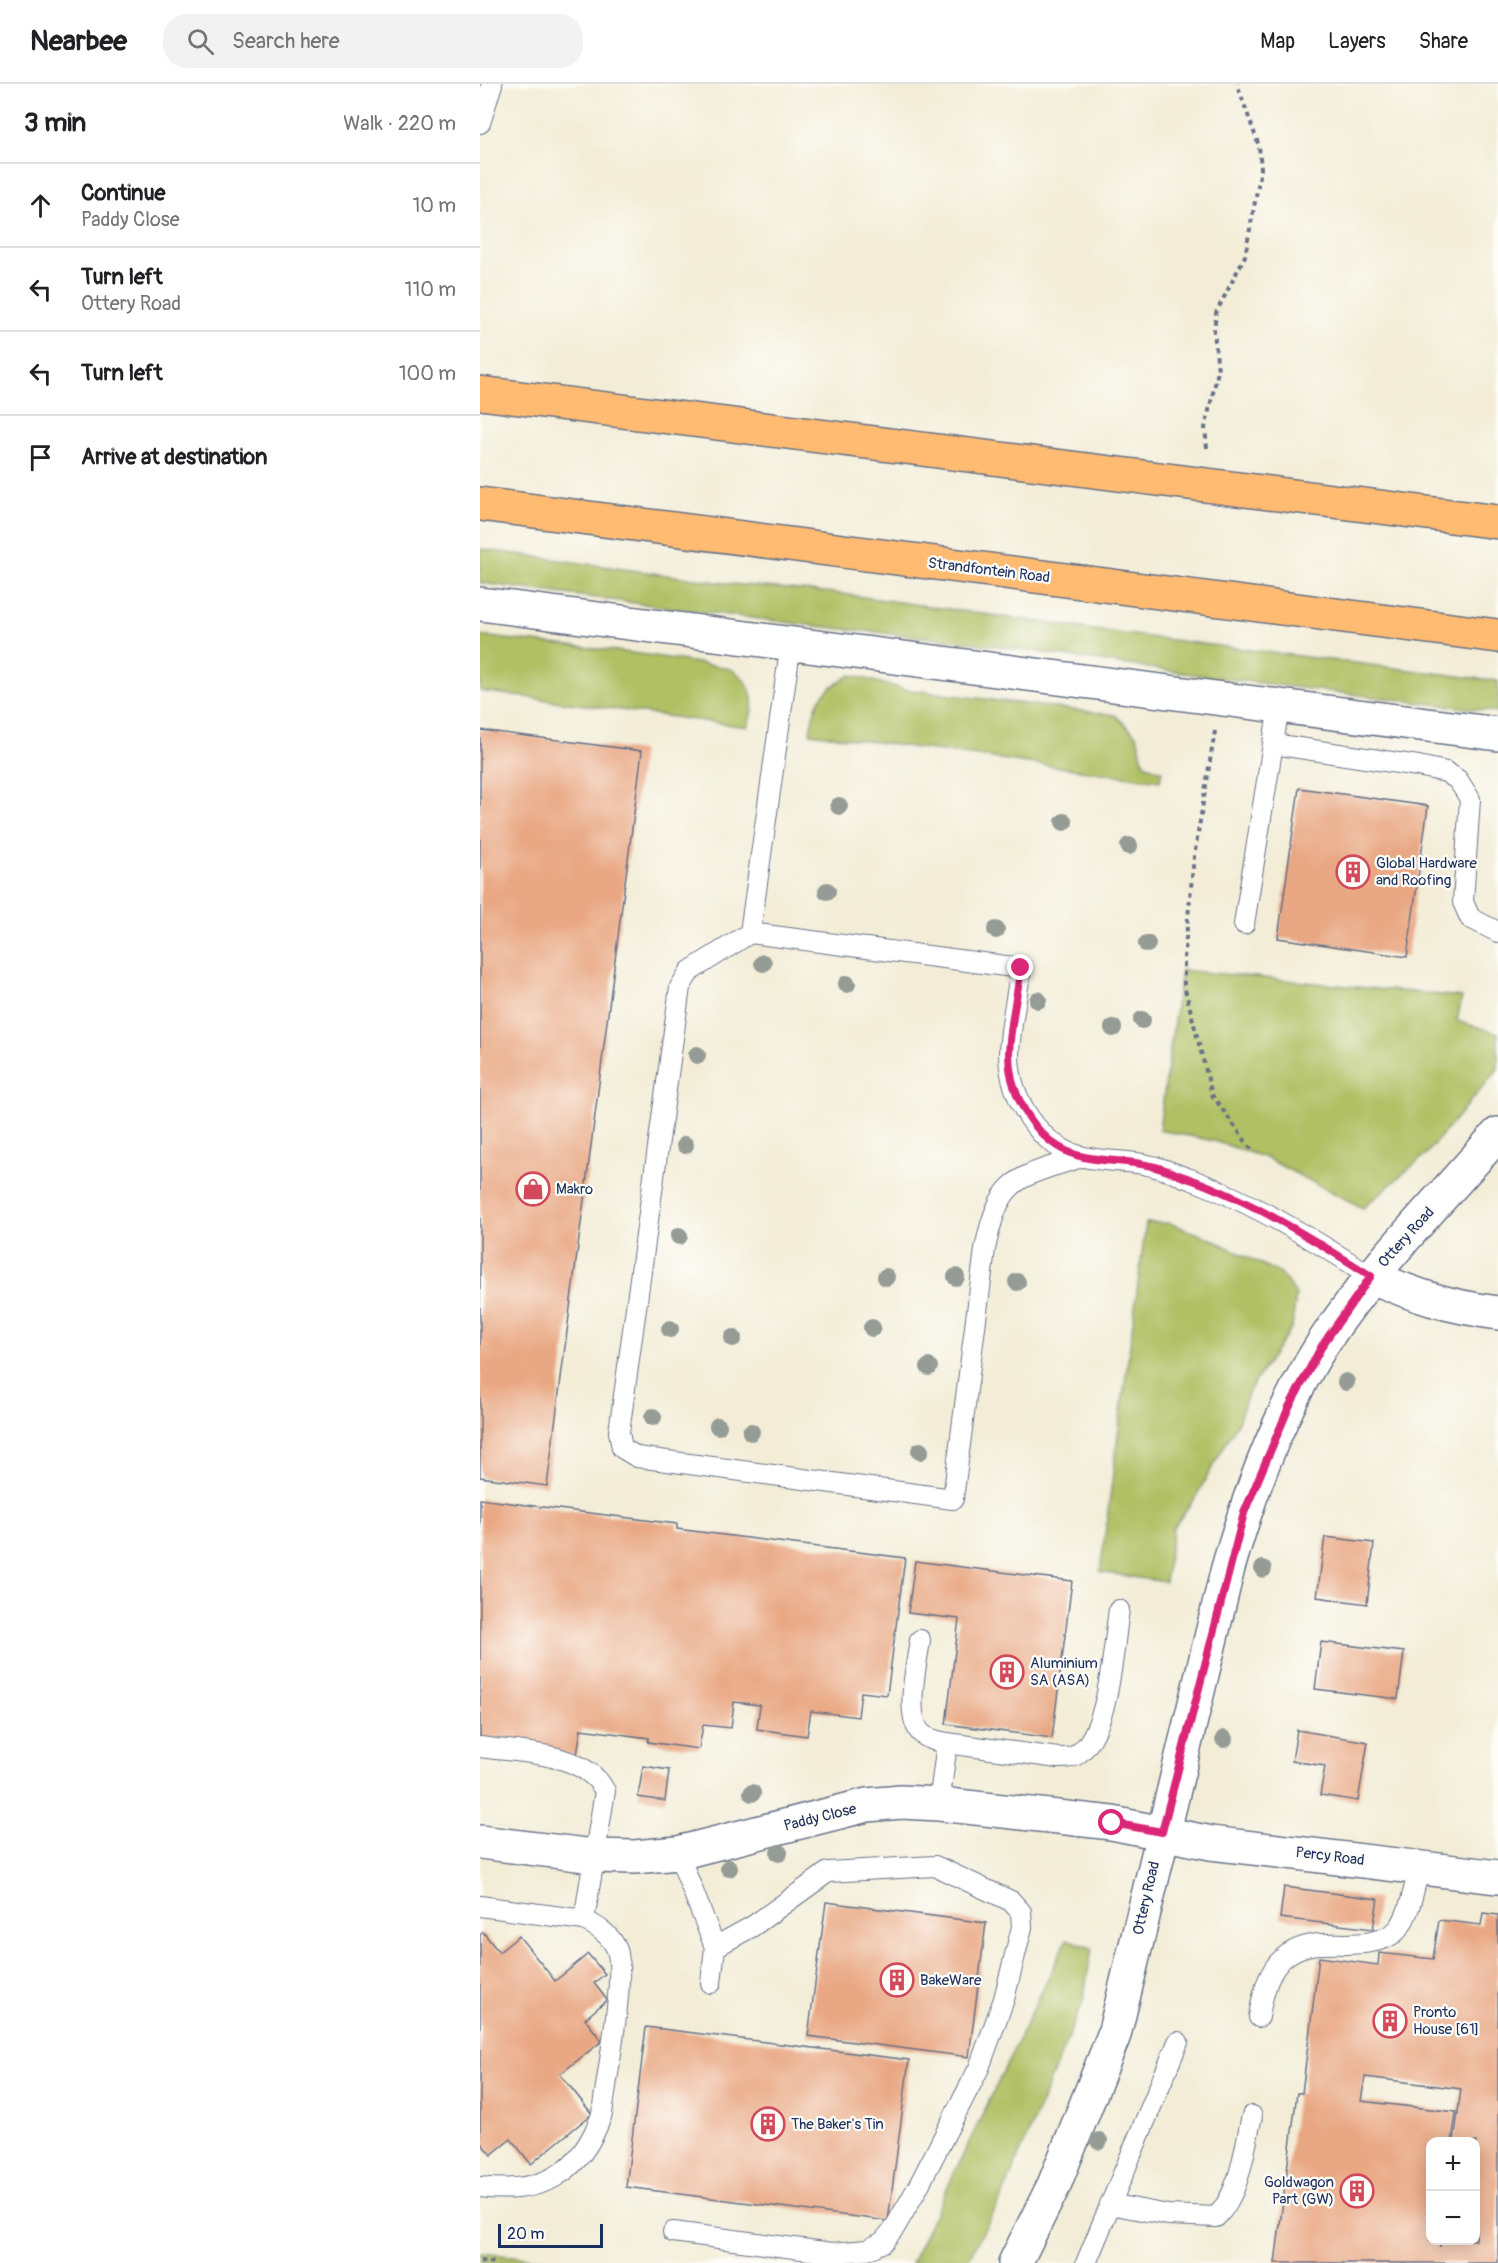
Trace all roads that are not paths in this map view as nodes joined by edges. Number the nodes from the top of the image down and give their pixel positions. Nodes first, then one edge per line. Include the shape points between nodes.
1 (492, 84) edge
2 (480, 123) edge
3 (480, 393) edge
4 (480, 504) edge
5 (1498, 522) edge
6 (480, 604) edge
7 (1498, 636) edge
8 (791, 642) junction
9 (1279, 705) junction
10 (1498, 734) edge
11 (1272, 744) junction
12 (1244, 924) dead end
13 (1498, 932) edge
14 (750, 933) junction
15 (1498, 1134) edge
16 (1082, 1157) junction
17 (1371, 1276) junction
18 (1498, 1313) edge
19 (1119, 1610) dead end
20 (920, 1640) dead end
21 (947, 1743) junction
22 (480, 1747) edge
23 (939, 1804) junction
24 (1162, 1832) junction
25 (480, 1842) edge
26 (678, 1853) junction
27 (594, 1856) junction
28 (1420, 1866) junction
29 (1498, 1877) edge
30 (480, 1906) edge
31 (584, 1920) junction
32 (716, 1947) junction
33 (711, 1983) dead end
34 (1259, 2017) dead end
35 (1178, 2042) dead end
36 (1252, 2116) dead end
37 (480, 2187) edge
38 (1110, 2204) junction
39 (673, 2232) dead end
40 (1015, 2263) edge
41 (1086, 2263) edge

1 - 2 lane
3 - 5 main road
4 - 7 main road, Strandfontein Road
6 - 8 street
8 - 9 street
8 - 14 lane
9 - 10 street
9 - 11 lane
11 - 12 lane
11 - 13 lane via 1418,766 1446,772 1458,780 1470,799 1463,902 1470,918
14 - 16 lane via 1021,968 1009,1054 1020,1102 1033,1125 1056,1145
14 - 16 lane via 690,971 680,987 620,1432 622,1448 628,1453 953,1499 991,1218 1005,1192 1021,1177
15 - 17 street, Ottery Road
16 - 17 lane via 1150,1166 1193,1180 1244,1203
17 - 18 street via 1450,1307
17 - 24 street, Ottery Road via 1323,1344 1289,1407 1244,1513
19 - 21 lane via 1103,1713 1088,1745 1075,1756 1058,1758
20 - 21 lane via 912,1707 914,1722 930,1739
21 - 23 lane
22 - 27 lane via 569,1760 598,1779 605,1791
23 - 24 street, Paddy Close
23 - 26 street, Paddy Close via 867,1805
24 - 28 street, Percy Road via 1211,1843
24 - 40 street, Ottery Road via 1114,2035 1054,2185
25 - 27 street, Paddy Close
26 - 27 street, Paddy Close
26 - 32 lane
27 - 31 lane
28 - 29 street, Percy Road
28 - 34 lane via 1398,1929 1384,1940 1312,1945 1290,1952 1273,1967 1263,1989
30 - 31 lane
31 - 37 lane via 609,1937 620,1961 602,2114 594,2136 583,2154 548,2182 505,2190
32 - 33 lane
32 - 39 lane via 753,1926 828,1872 934,1866 1011,1901 1021,1912 1022,1927 1004,1998 979,2068 918,2187 883,2242 867,2250 832,2253
35 - 38 lane
36 - 38 lane via 1233,2192 1216,2217 1168,2215
38 - 41 lane

